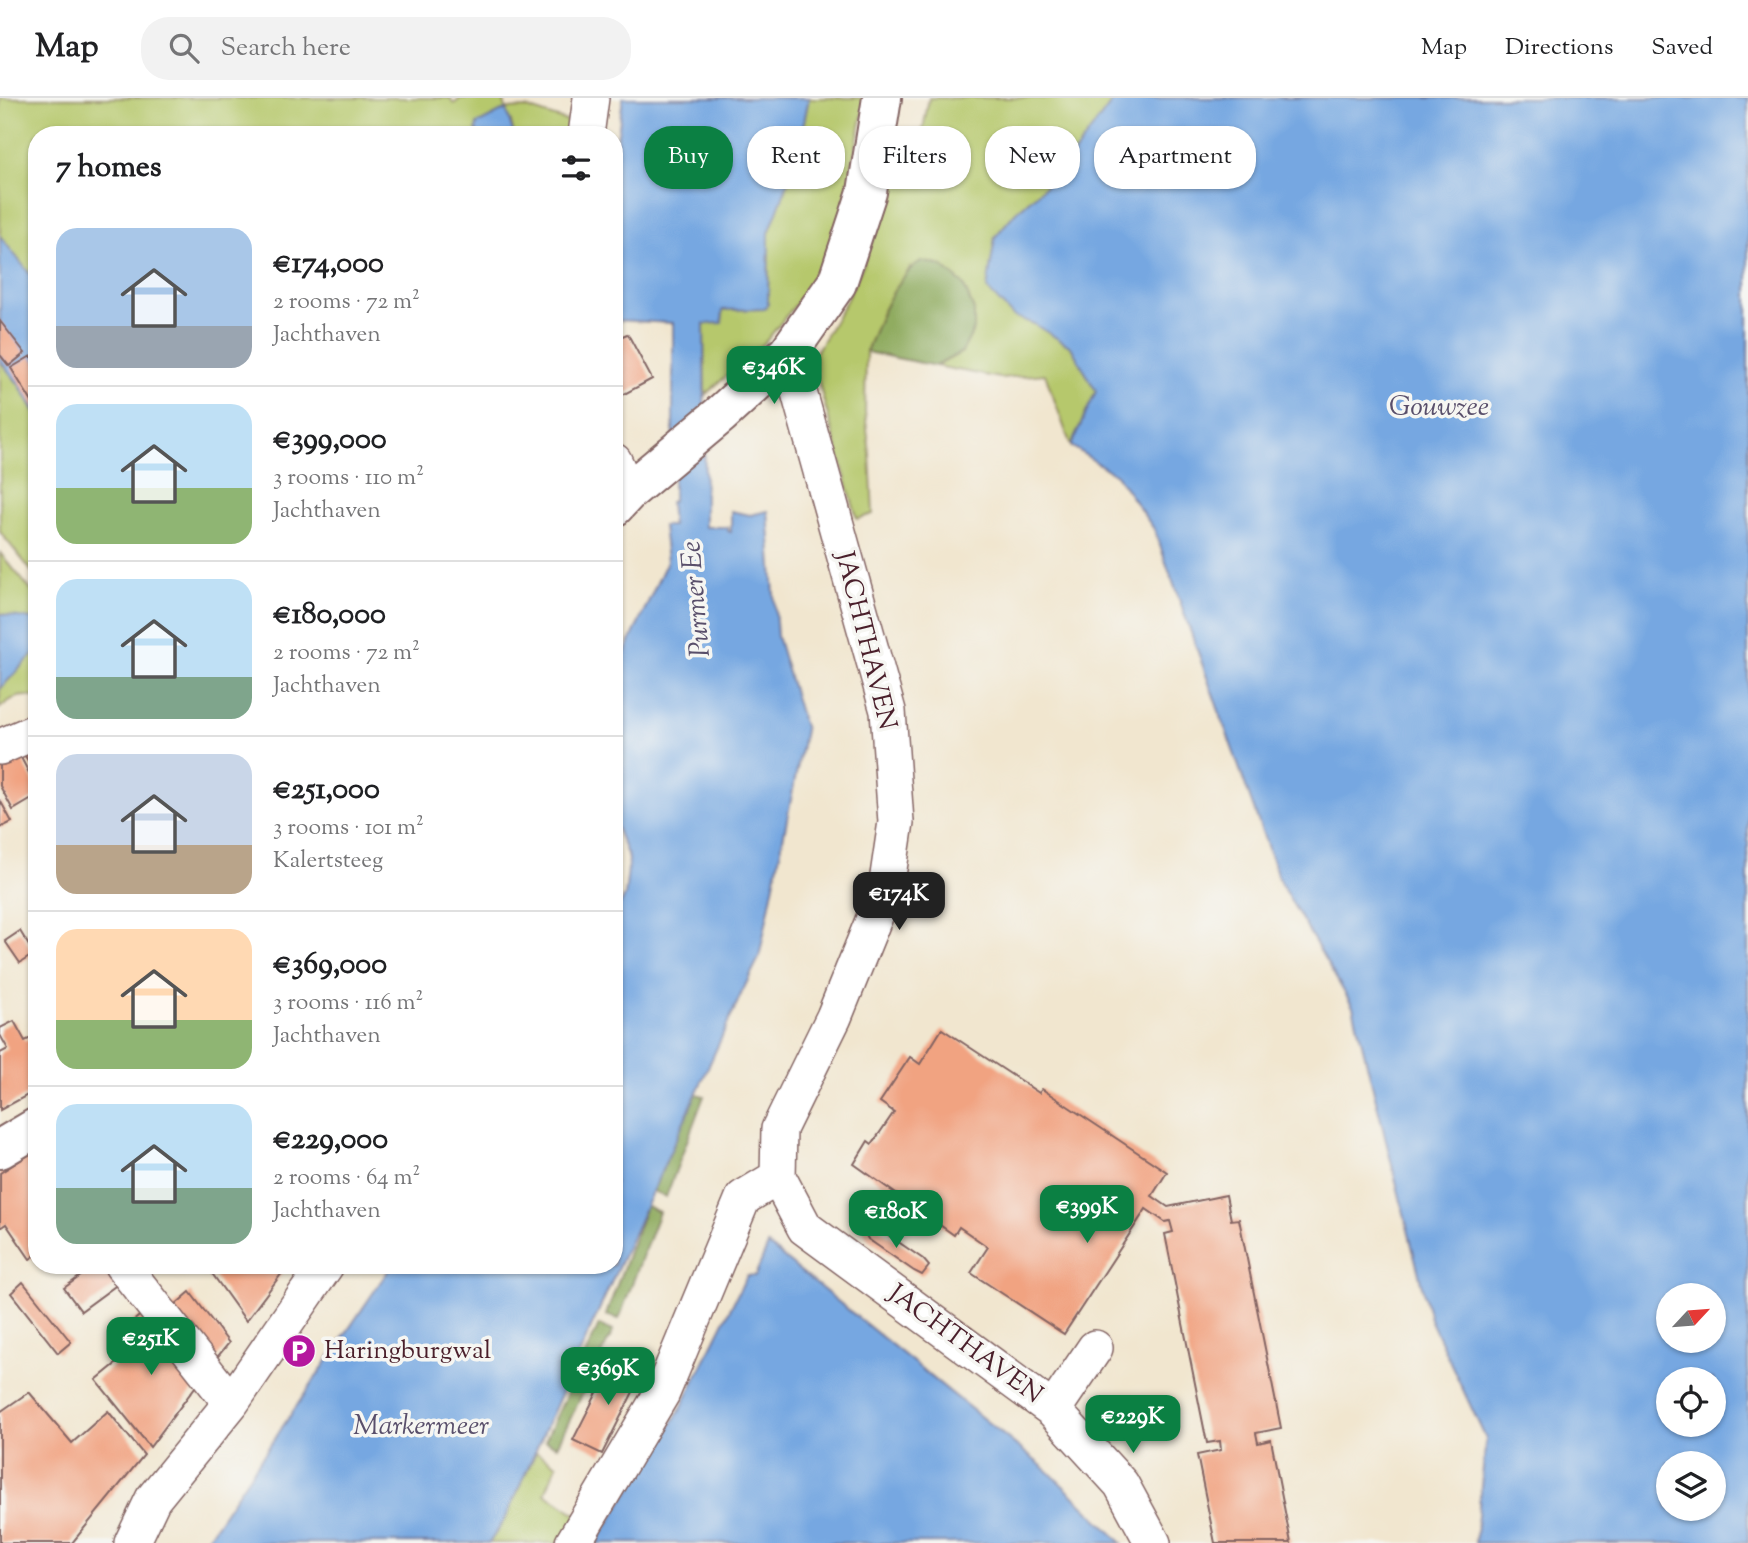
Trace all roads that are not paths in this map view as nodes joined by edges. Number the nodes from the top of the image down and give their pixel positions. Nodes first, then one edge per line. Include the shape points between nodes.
1 (591, 98) edge
2 (883, 98) edge
3 (587, 126) edge
4 (788, 353) junction
5 (623, 484) edge
6 (28, 735) edge
7 (0, 747) edge
8 (778, 1177) junction
9 (129, 1274) edge
10 (320, 1274) edge
11 (1095, 1348) dead end
12 (231, 1403) junction
13 (1053, 1410) junction
14 (132, 1543) edge
15 (573, 1543) edge
16 (1153, 1543) edge

1 - 3 street
2 - 4 street via 867,192 838,283
4 - 5 street via 664,462
4 - 8 street, JACHTHAVEN via 888,711 896,822 886,889 834,1017 779,1129
6 - 7 street
8 - 13 street, JACHTHAVEN via 805,1228
8 - 15 street via 743,1198 662,1393
9 - 12 street
10 - 12 street
11 - 13 street
12 - 14 street via 153,1499
13 - 16 street, JACHTHAVEN via 1121,1484

